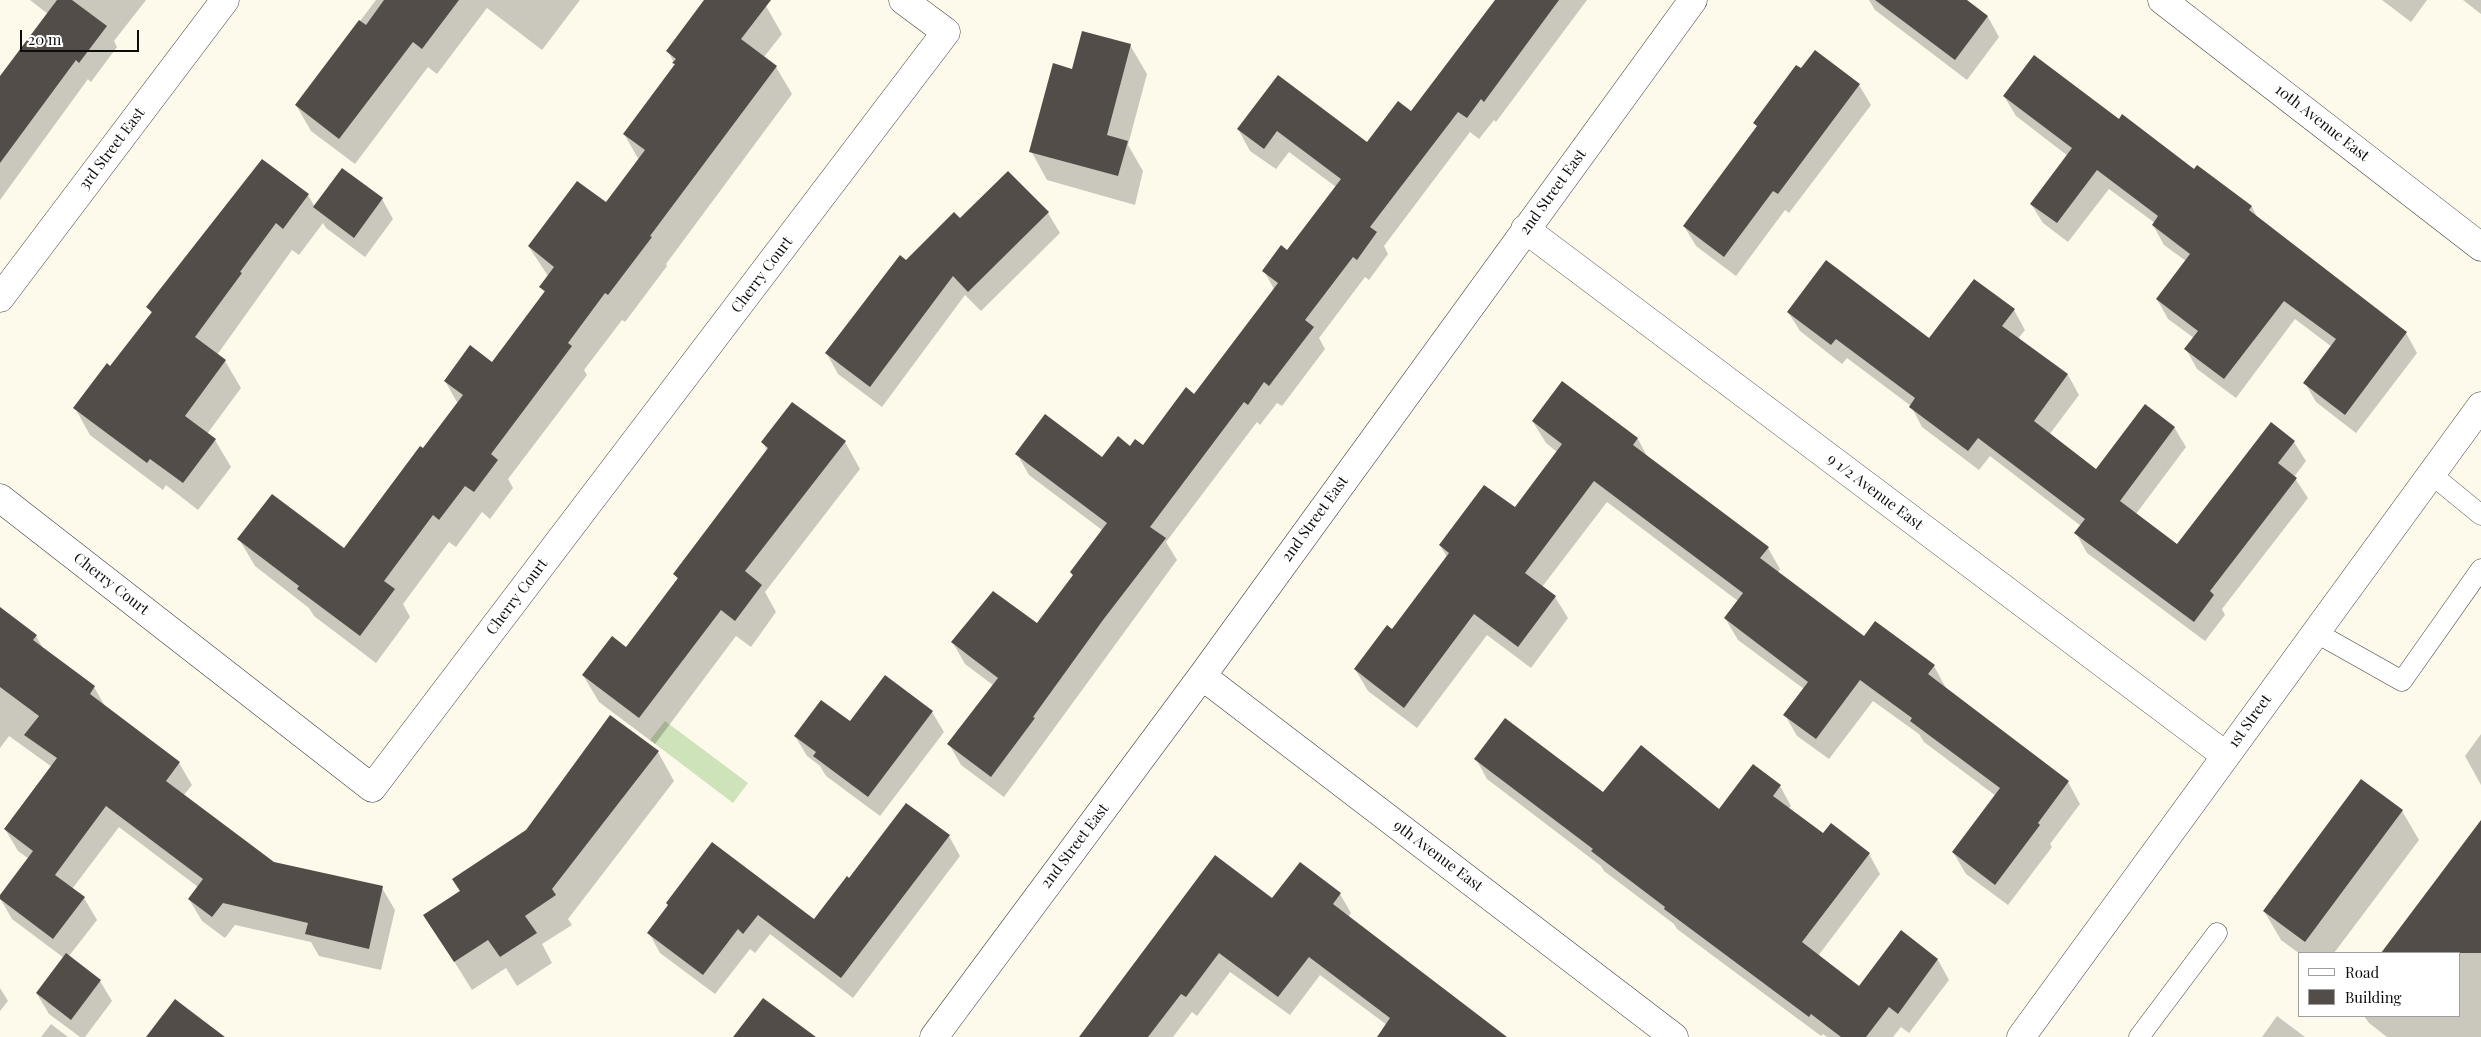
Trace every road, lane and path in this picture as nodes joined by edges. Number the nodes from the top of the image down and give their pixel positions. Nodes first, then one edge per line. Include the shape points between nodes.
1 (225, 0) edge
2 (903, 0) edge
3 (1693, 0) edge
4 (2162, 0) edge
5 (1525, 229) junction
6 (2481, 247) edge
7 (0, 298) edge
8 (2481, 406) edge
9 (2431, 474) junction
10 (0, 498) edge
11 (2481, 515) edge
12 (2481, 569) edge
13 (2315, 632) junction
14 (1202, 676) junction
15 (2225, 755) junction
16 (2217, 933) dead end
17 (934, 1037) edge
18 (1674, 1037) edge
19 (2021, 1037) edge
20 (2139, 1037) edge

1 - 7 street, 3rd Street East
2 - 10 street, Cherry Court via 946,32 372,788
3 - 5 street, 2nd Street East
4 - 6 street, 10th Avenue East
5 - 14 street, 2nd Street East
5 - 15 street, 9 1/2 Avenue East
8 - 9 street, 1st Street
9 - 11 lane
9 - 13 street, 1st Street
12 - 13 lane via 2402,681
13 - 15 street, 1st Street
14 - 17 street, 2nd Street East
14 - 18 street, 9th Avenue East
15 - 19 street, 1st Street
16 - 20 lane

